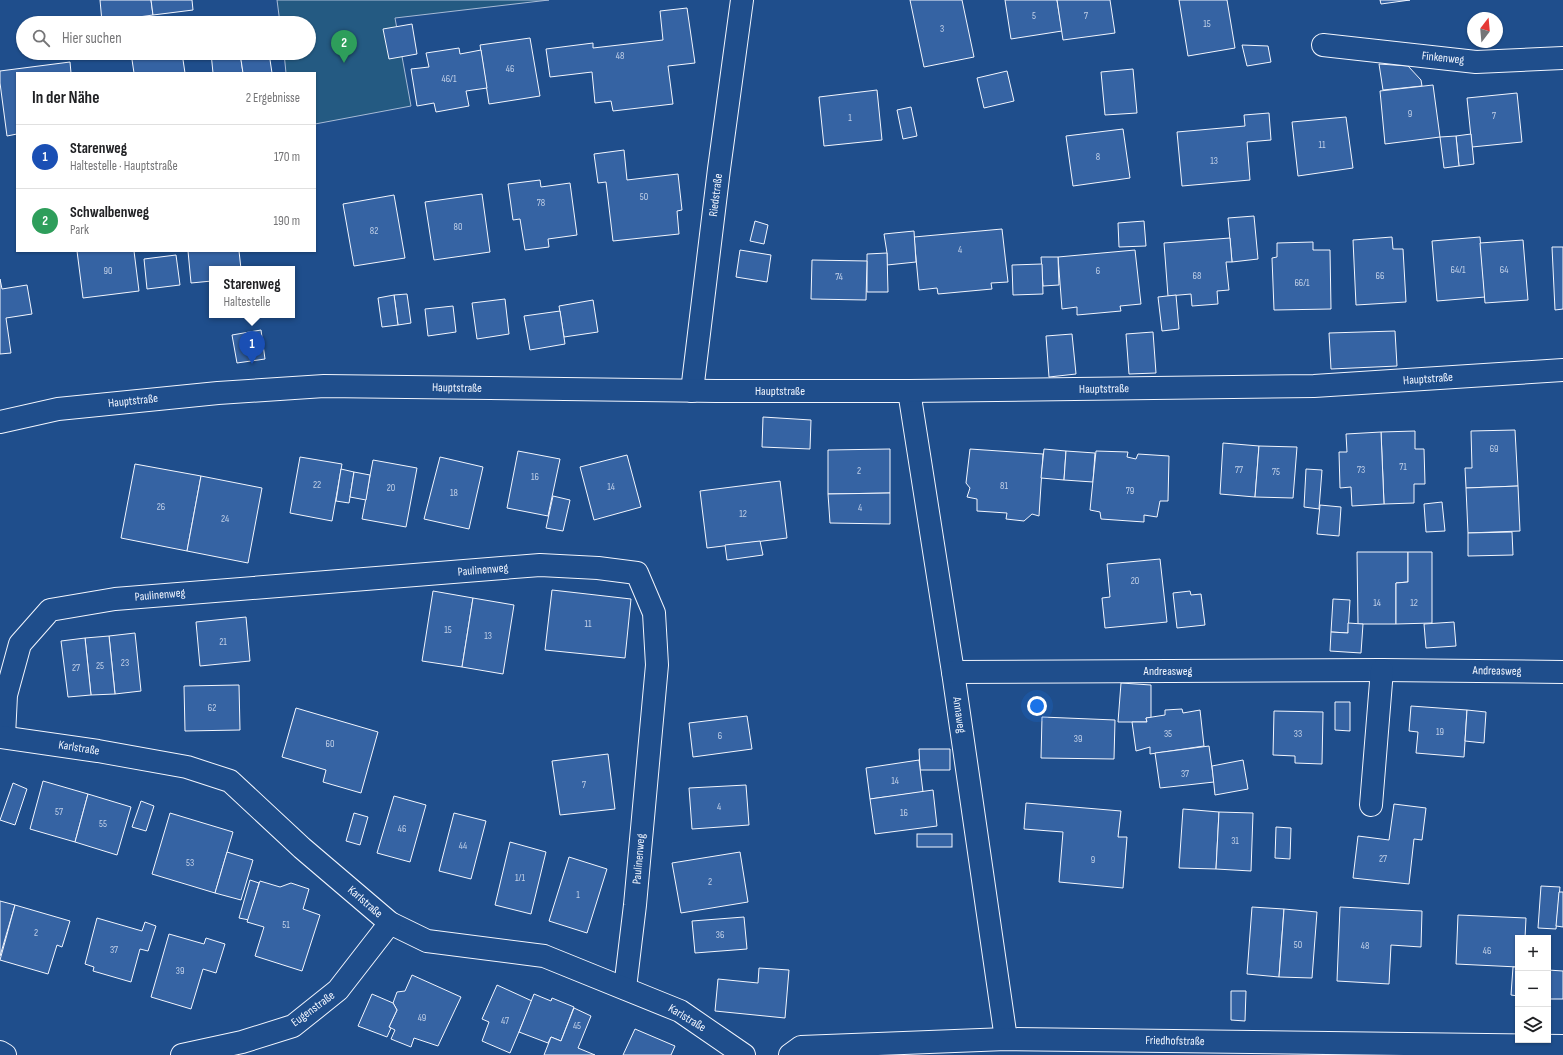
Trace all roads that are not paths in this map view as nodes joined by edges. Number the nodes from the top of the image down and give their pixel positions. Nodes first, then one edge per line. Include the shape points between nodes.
1 (742, 0) edge
2 (1323, 45) dead end
3 (1563, 58) edge
4 (1563, 370) edge
5 (692, 391) junction
6 (909, 391) junction
7 (0, 422) edge
8 (1382, 670) junction
9 (953, 672) junction
10 (1563, 672) edge
11 (2, 736) edge
12 (1371, 804) dead end
13 (390, 923) junction
14 (625, 988) junction
15 (1006, 1039) junction
16 (1563, 1046) edge
17 (244, 1049) edge
18 (0, 1052) edge
19 (5, 1055) edge
20 (182, 1055) edge
21 (744, 1055) edge
22 (790, 1055) edge

1 - 5 street, Riedstraße
2 - 3 street, Finkenweg via 1476,62
4 - 6 street, Hauptstraße via 1314,386
5 - 6 street, Hauptstraße
5 - 7 street, Hauptstraße via 324,386 218,393 58,409
6 - 9 street, Annaweg
8 - 9 street, Andreasweg
8 - 10 street, Andreasweg
8 - 12 street
9 - 15 street, Annaweg
11 - 13 street, Karlstraße via 187,767 230,781 302,848
11 - 14 street, Paulinenweg via 6,695 20,644 50,610 115,599 540,565 598,568 637,574 654,613 657,665
13 - 14 street, Karlstraße via 427,941 544,956
13 - 17 street, Eugenstraße via 338,990 293,1026
14 - 21 street, Karlstraße via 680,1011
15 - 16 street, Friedhofstraße
15 - 22 street, Friedhofstraße via 801,1047
17 - 20 street, Eugenstraße
18 - 19 street

